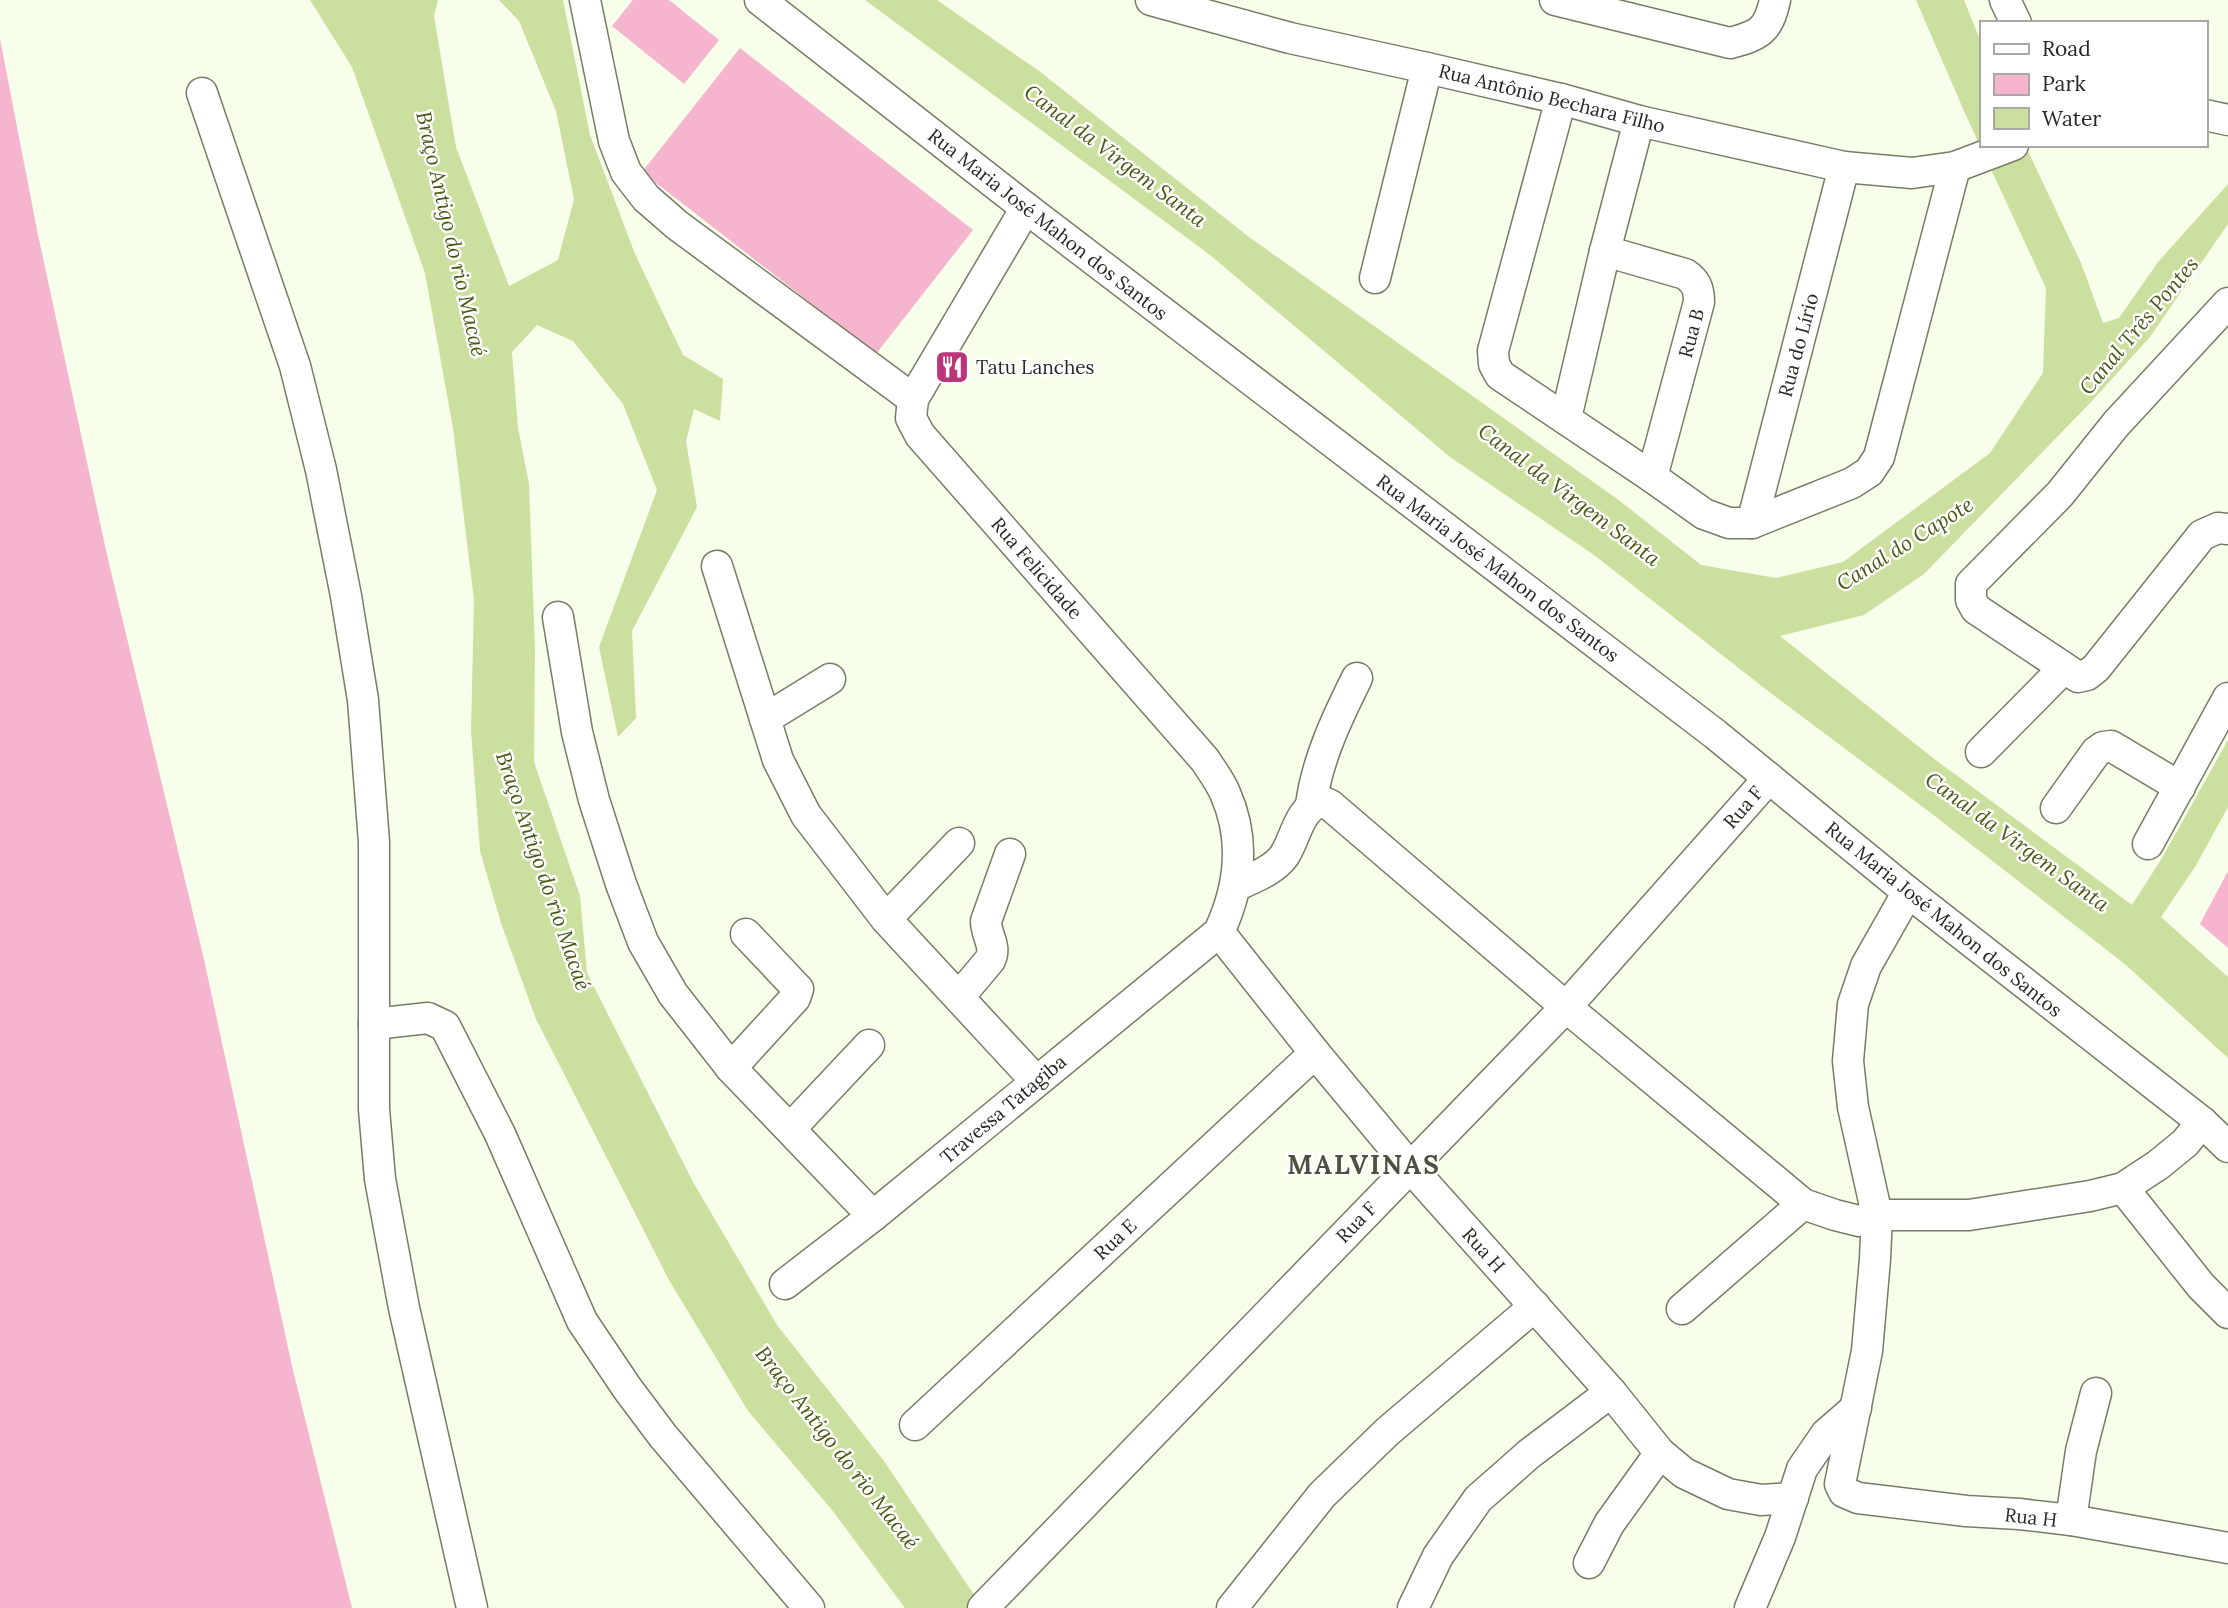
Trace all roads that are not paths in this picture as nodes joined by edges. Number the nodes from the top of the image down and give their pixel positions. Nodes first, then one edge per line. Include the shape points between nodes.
1 (585, 0) edge
2 (760, 0) edge
3 (1152, 0) edge
4 (1555, 0) edge
5 (1775, 0) edge
6 (2005, 0) edge
7 (2015, 21) edge
8 (1427, 68) junction
9 (202, 93) dead end
10 (1561, 99) junction
11 (2207, 115) edge
12 (2228, 120) edge
13 (1639, 121) junction
14 (2008, 147) edge
15 (1969, 163) junction
16 (1844, 167) junction
17 (1026, 208) junction
18 (1605, 251) junction
19 (1375, 278) dead end
20 (2228, 303) edge
21 (913, 399) junction
22 (1566, 418) junction
23 (1652, 477) junction
24 (1752, 523) junction
25 (2228, 529) edge
26 (717, 566) dead end
27 (558, 617) dead end
28 (2064, 668) junction
29 (830, 678) dead end
30 (1357, 678) dead end
31 (2228, 698) edge
32 (765, 719) junction
33 (1982, 752) dead end
34 (1769, 778) junction
35 (2180, 787) junction
36 (1311, 805) junction
37 (2056, 808) dead end
38 (959, 842) dead end
39 (2148, 844) dead end
40 (1010, 854) dead end
41 (1236, 886) junction
42 (1908, 892) junction
43 (886, 919) junction
44 (1219, 932) junction
45 (746, 934) dead end
46 (959, 997) junction
47 (1566, 1007) junction
48 (374, 1024) junction
49 (869, 1045) dead end
50 (1315, 1054) junction
51 (731, 1068) junction
52 (1036, 1081) junction
53 (2202, 1122) junction
54 (790, 1129) junction
55 (2228, 1147) edge
56 (1410, 1167) junction
57 (2123, 1188) junction
58 (1803, 1203) junction
59 (1877, 1215) junction
60 (873, 1216) junction
61 (785, 1284) dead end
62 (1535, 1306) junction
63 (1682, 1309) dead end
64 (2228, 1313) edge
65 (1611, 1392) junction
66 (2096, 1393) dead end
67 (1856, 1408) junction
68 (915, 1425) dead end
69 (1660, 1453) junction
70 (1793, 1498) junction
71 (2071, 1521) junction
72 (2228, 1548) edge
73 (1589, 1563) dead end
74 (988, 1603) edge
75 (472, 1608) edge
76 (809, 1608) edge
77 (1232, 1608) edge
78 (1413, 1608) edge
79 (1749, 1608) edge

1 - 21 street via 614,141 626,172 646,198
2 - 17 street, Rua Maria José Mahon dos Santos
3 - 8 street, Rua Antônio Bechara Filho via 1290,38
4 - 5 street via 1730,43 1755,36 1771,19
6 - 7 street
8 - 10 street, Rua Antônio Bechara Filho
8 - 19 street
9 - 48 street via 295,366 346,596 363,700 374,842
10 - 13 street, Rua Antônio Bechara Filho
10 - 22 street via 1493,351 1500,375
11 - 12 street
13 - 16 street, Rua Antônio Bechara Filho
13 - 18 street
14 - 15 street, Rua Antônio Bechara Filho
15 - 16 street, Rua Antônio Bechara Filho via 1912,173
15 - 24 street via 1879,457 1869,472 1852,483
16 - 24 street, Rua do Lírio
17 - 21 street
17 - 34 street, Rua Maria José Mahon dos Santos
18 - 22 street
18 - 23 street, Rua B via 1685,274 1699,292
20 - 28 street via 2116,424 2060,494 1971,584 1976,608
21 - 41 street, Rua Felicidade via 911,418 920,435 1205,760 1235,821
22 - 23 street
23 - 24 street via 1704,514 1729,523
25 - 28 street via 2202,535 2096,668 2078,677
26 - 32 street
27 - 51 street via 577,732 594,800 643,942 673,994
28 - 33 street
29 - 32 street
30 - 36 street via 1337,718
31 - 35 street
32 - 43 street via 778,760 806,815
34 - 42 street, Rua Maria José Mahon dos Santos
34 - 47 street, Rua F
35 - 37 street via 2111,746 2103,747
35 - 39 street
36 - 41 street via 1283,856
36 - 47 street via 1330,805
38 - 43 street
40 - 46 street via 986,922 993,953
41 - 44 street, Rua Felicidade
42 - 53 street, Rua Maria José Mahon dos Santos
42 - 59 street via 1866,966 1853,1004 1848,1060 1853,1107
43 - 46 street
44 - 50 street, Rua H
44 - 52 street, Travessa Tatagiba
45 - 51 street via 798,989 795,998
46 - 52 street
47 - 56 street, Rua F
47 - 58 street
48 - 75 street via 380,1179
48 - 76 street via 428,1018 445,1026 500,1133 582,1321 663,1436
49 - 54 street
50 - 56 street, Rua H
50 - 68 street, Rua E
51 - 54 street
52 - 60 street, Travessa Tatagiba
53 - 55 street, Rua Maria José Mahon dos Santos
53 - 57 street via 2185,1143
54 - 60 street
56 - 62 street, Rua H
56 - 74 street, Rua F
57 - 59 street via 1969,1215
57 - 64 street
58 - 59 street via 1859,1221
58 - 63 street
59 - 67 street via 1869,1329
60 - 61 street, Travessa Tatagiba
62 - 65 street, Rua H
62 - 77 street via 1387,1432 1322,1495
65 - 69 street, Rua H
65 - 78 street via 1478,1499 1438,1556
66 - 71 street via 2081,1451
67 - 70 street via 1815,1447
67 - 71 street, Rua H via 1840,1484 1844,1492 1858,1498
69 - 70 street, Rua H via 1684,1474 1728,1494 1761,1500
69 - 73 street via 1609,1524
70 - 79 street
71 - 72 street, Rua H

